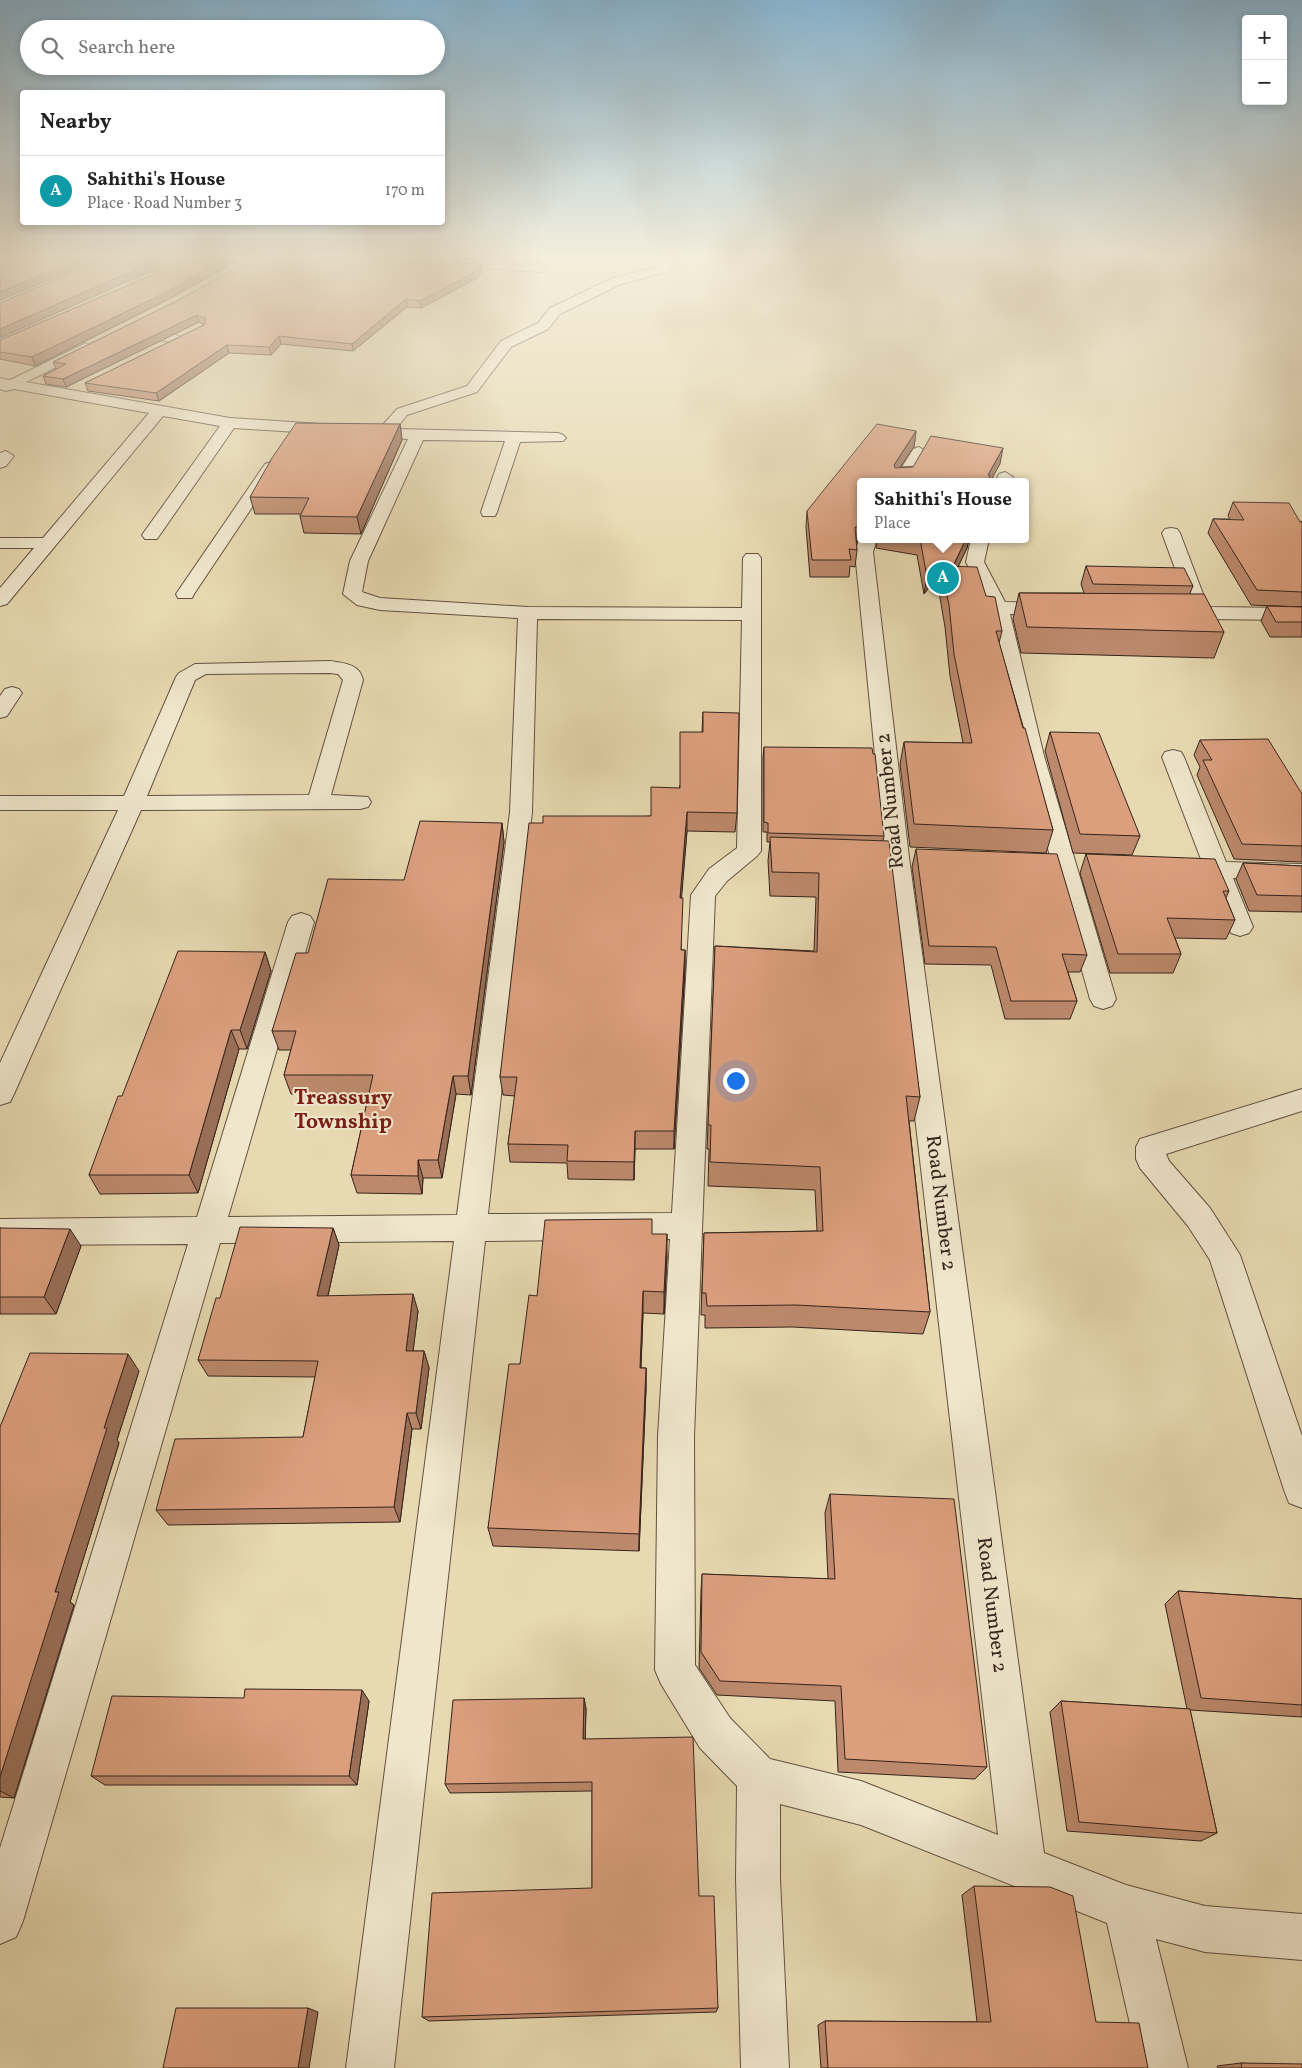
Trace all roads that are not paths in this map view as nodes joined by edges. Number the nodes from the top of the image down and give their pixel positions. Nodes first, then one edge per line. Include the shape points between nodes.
1 (74, 353) edge
2 (500, 353) edge
3 (4, 385) edge
4 (85, 385) edge
5 (68, 394) junction
6 (159, 411) junction
7 (230, 423) junction
8 (298, 426) junction
9 (385, 432) junction
10 (418, 435) junction
11 (514, 437) junction
12 (558, 438) dead end
13 (919, 452) edge
14 (903, 478) edge
15 (489, 512) dead end
16 (1172, 533) dead end
17 (151, 535) dead end
18 (0, 543) edge
19 (867, 543) edge
20 (979, 543) edge
21 (45, 544) junction
22 (752, 558) dead end
23 (185, 594) dead end
24 (0, 600) edge
25 (999, 608) junction
26 (1076, 610) edge
27 (528, 612) junction
28 (1153, 612) edge
29 (1201, 612) junction
30 (751, 614) junction
31 (1302, 614) edge
32 (12, 693) dead end
33 (0, 712) edge
34 (1173, 756) dead end
35 (132, 802) junction
36 (318, 802) junction
37 (360, 802) dead end
38 (0, 803) edge
39 (1159, 868) edge
40 (1217, 870) junction
41 (1302, 872) edge
42 (301, 922) dead end
43 (1240, 927) dead end
44 (1103, 999) dead end
45 (0, 1094) edge
46 (1302, 1100) edge
47 (687, 1226) junction
48 (472, 1227) junction
49 (209, 1229) junction
50 (0, 1232) edge
51 (1302, 1490) edge
52 (758, 1777) junction
53 (1024, 1867) junction
54 (1126, 1908) junction
55 (0, 1921) edge
56 (1302, 1937) edge
57 (370, 2068) edge
58 (765, 2068) edge
59 (1164, 2068) edge

1 - 3 street
2 - 9 street via 472,389 402,412
3 - 5 street
4 - 5 street
5 - 6 street
6 - 7 street
6 - 21 street
7 - 8 street
7 - 17 street
8 - 9 street
8 - 23 street
9 - 10 street
10 - 11 street
10 - 27 street via 359,562 352,594 364,602 380,604
11 - 12 street
11 - 15 street
13 - 14 street
16 - 29 street
18 - 21 street
19 - 53 street, Road Number 2 via 864,552 897,857
20 - 25 street via 975,562
21 - 24 street
22 - 30 street
25 - 26 street
25 - 44 street via 1011,670
27 - 30 street
27 - 48 street via 521,812
28 - 29 street
29 - 31 street
30 - 47 street via 759,851 718,875 702,895
32 - 33 street
34 - 40 street
35 - 36 street
35 - 36 street via 190,674 202,668 330,667 344,669 352,674 353,680
35 - 38 street
35 - 45 street
36 - 37 street
39 - 40 street
40 - 41 street
40 - 43 street
42 - 49 street
46 - 51 street via 1151,1148 1151,1159 1158,1170 1199,1217 1224,1255
47 - 48 street
47 - 52 street via 676,1436 675,1670 716,1732
48 - 49 street
48 - 57 street
49 - 50 street
49 - 55 street
52 - 53 street via 861,1803
52 - 58 street
53 - 54 street
54 - 56 street via 1205,1928
54 - 59 street

